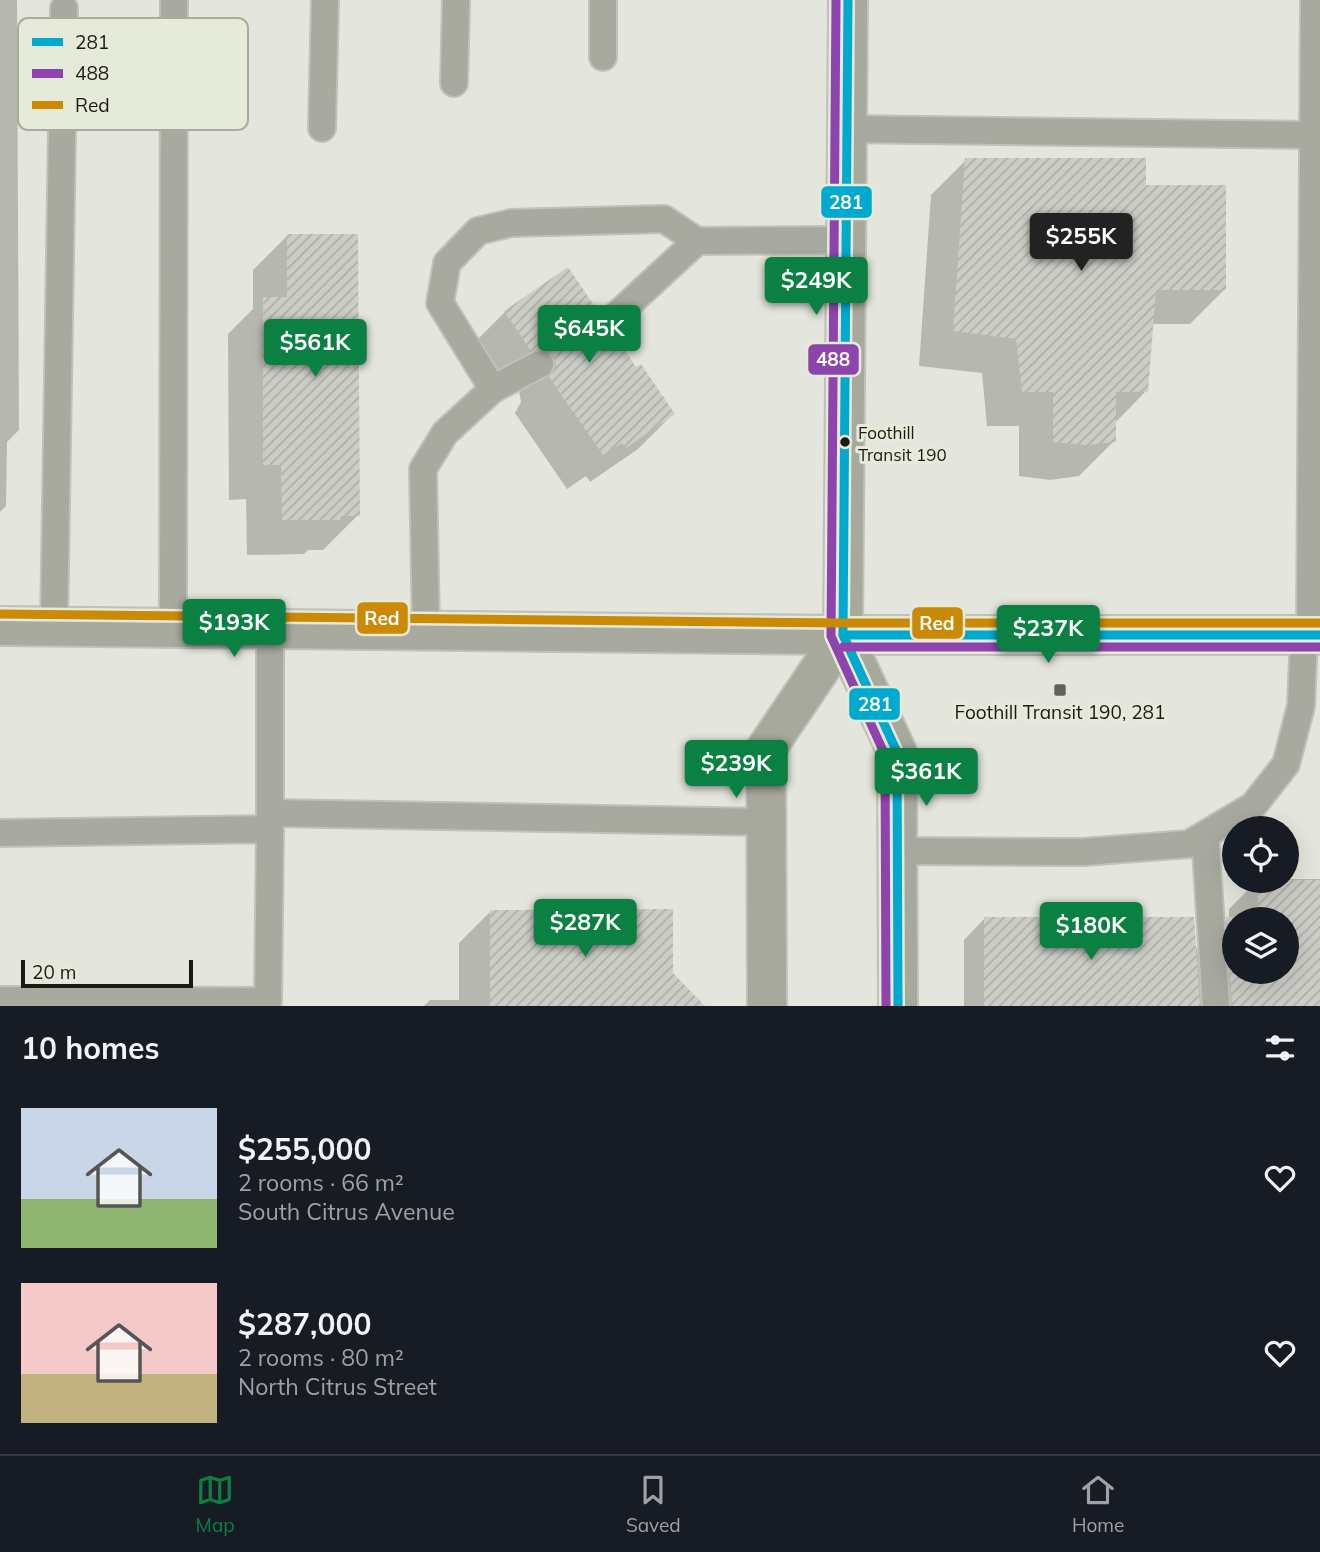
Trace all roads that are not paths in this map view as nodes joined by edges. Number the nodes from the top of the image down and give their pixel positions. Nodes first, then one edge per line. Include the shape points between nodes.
1 (174, 0) edge
2 (325, 0) edge
3 (456, 0) edge
4 (603, 0) edge
5 (848, 0) edge
6 (1314, 0) edge
7 (64, 8) dead end
8 (64, 18) edge
9 (174, 18) edge
10 (603, 57) dead end
11 (454, 83) dead end
12 (322, 128) dead end
13 (846, 129) junction
14 (62, 130) edge
15 (174, 130) edge
16 (1313, 135) junction
17 (846, 240) junction
18 (697, 241) junction
19 (607, 324) dead end
20 (540, 364) dead end
21 (494, 389) junction
22 (0, 626) edge
23 (54, 627) junction
24 (173, 628) junction
25 (270, 630) junction
26 (426, 631) junction
27 (843, 635) junction
28 (1311, 635) edge
29 (270, 821) junction
30 (766, 822) junction
31 (0, 833) edge
32 (1205, 835) junction
33 (897, 851) junction
34 (0, 1000) edge
35 (268, 1004) edge
36 (767, 1006) edge
37 (898, 1006) edge
38 (1216, 1006) edge

1 - 9 lane
2 - 12 lane
3 - 11 lane
4 - 10 lane
5 - 13 main road
6 - 16 lane
7 - 8 lane
13 - 16 lane
13 - 17 main road
14 - 23 lane
15 - 24 lane
16 - 28 lane
17 - 18 lane
17 - 27 main road
18 - 19 lane
18 - 21 lane via 664,219 511,223 478,231 447,263 440,303
20 - 21 lane
21 - 26 lane via 445,433 423,469
22 - 23 street
23 - 24 street
24 - 25 street
25 - 26 street
25 - 29 lane
26 - 27 street
27 - 28 street
27 - 30 main road via 766,750
27 - 33 main road via 897,752
28 - 32 lane via 1301,706 1286,764 1253,806
29 - 30 lane
29 - 31 lane
29 - 35 lane
30 - 36 main road
32 - 33 lane via 1189,844 1083,852
32 - 38 lane
33 - 37 main road
34 - 35 lane

